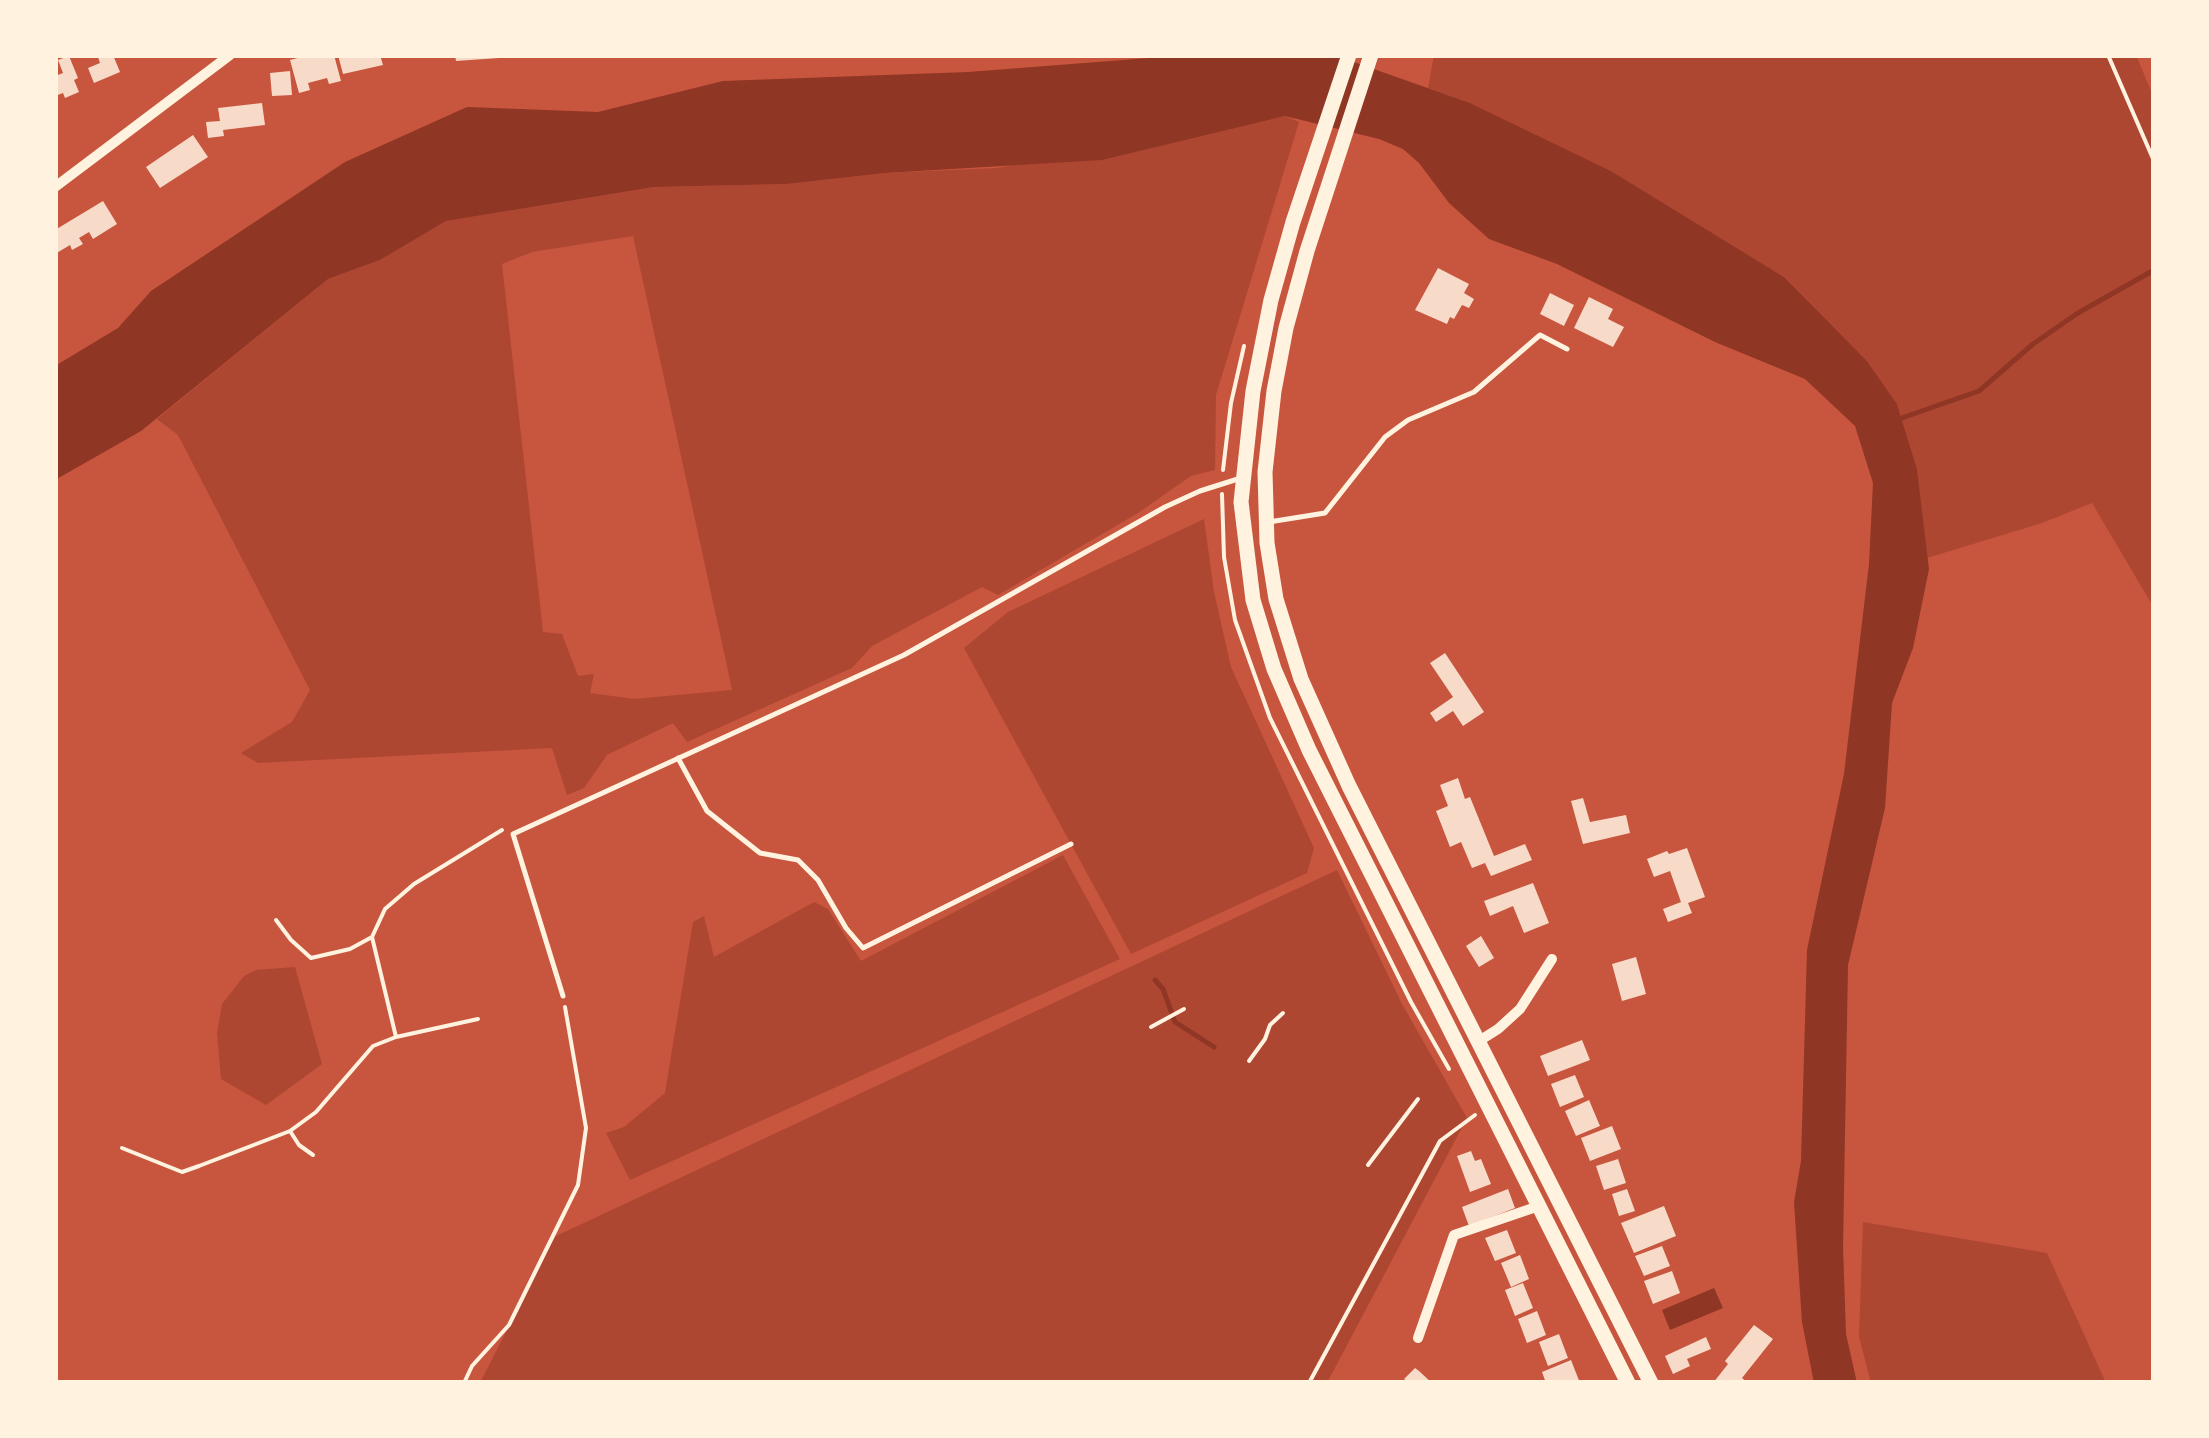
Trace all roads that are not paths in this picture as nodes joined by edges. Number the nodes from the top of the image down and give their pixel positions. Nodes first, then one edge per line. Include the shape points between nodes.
1 (230, 55) edge
2 (1349, 55) edge
3 (1370, 59) edge
4 (55, 187) edge
5 (1567, 349) dead end
6 (1243, 478) junction
7 (1266, 522) junction
8 (678, 758) junction
9 (1071, 844) dead end
10 (1552, 959) dead end
11 (563, 996) road end
12 (1479, 1041) junction
13 (1539, 1206) junction
14 (1418, 1338) dead end
15 (1628, 1383) edge
16 (1651, 1383) edge

1 - 4 street
2 - 6 main road via 1271,300
3 - 7 main road via 1276,376
5 - 7 lane via 1540,335 1474,392 1385,437 1325,513
6 - 8 lane via 1165,508 904,655
6 - 13 main road via 1250,589 1282,691
7 - 12 main road via 1276,599 1310,701
8 - 9 lane via 707,810 760,853 798,860 863,948
8 - 11 lane via 512,834
10 - 12 street via 1520,1009
12 - 16 main road
13 - 14 street via 1454,1236
13 - 15 main road

